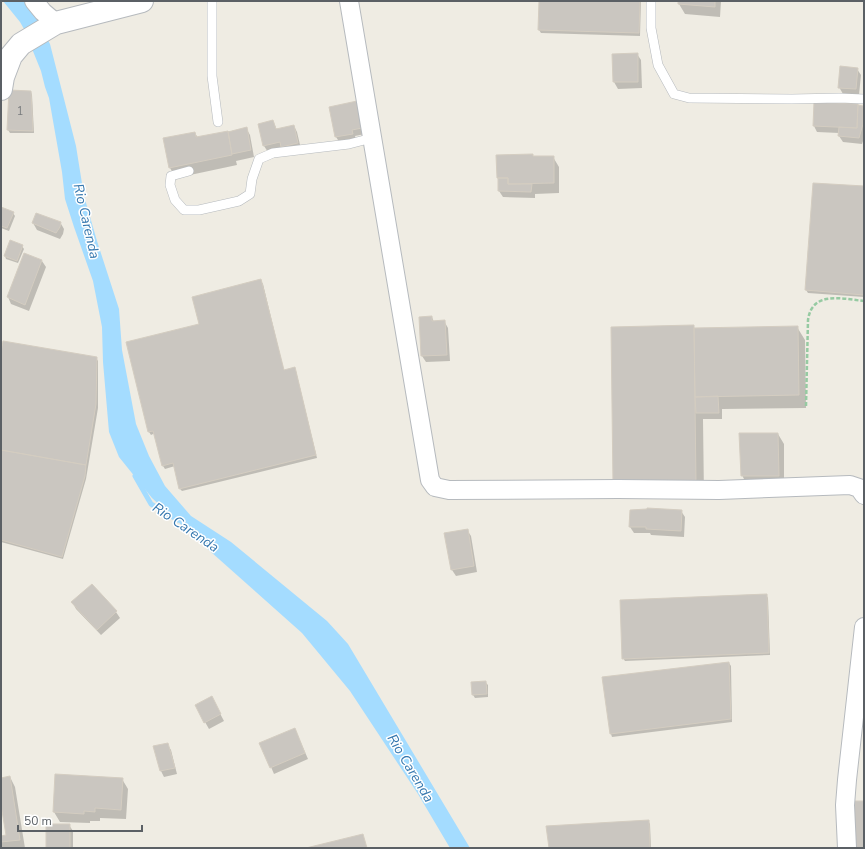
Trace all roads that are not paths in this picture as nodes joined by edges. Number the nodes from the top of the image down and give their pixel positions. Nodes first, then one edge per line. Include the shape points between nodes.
1 (34, 1) edge
2 (142, 1) edge
3 (212, 1) edge
4 (349, 1) edge
5 (652, 1) edge
6 (56, 23) junction
7 (1, 89) edge
8 (864, 99) edge
9 (218, 122) dead end
10 (372, 138) junction
11 (189, 171) dead end
12 (864, 495) edge
13 (864, 627) edge
14 (847, 848) edge

1 - 6 street
2 - 6 street
3 - 9 lane via 212,76
4 - 10 street
5 - 8 lane via 651,28 658,65 674,94 689,98
6 - 7 street via 21,44 10,56
10 - 11 lane via 349,144 273,153 259,159 250,194 239,201 199,210 184,210 174,200 171,176
10 - 12 street via 430,480 435,487 449,490 719,490 850,485 860,488
13 - 14 street via 846,780

